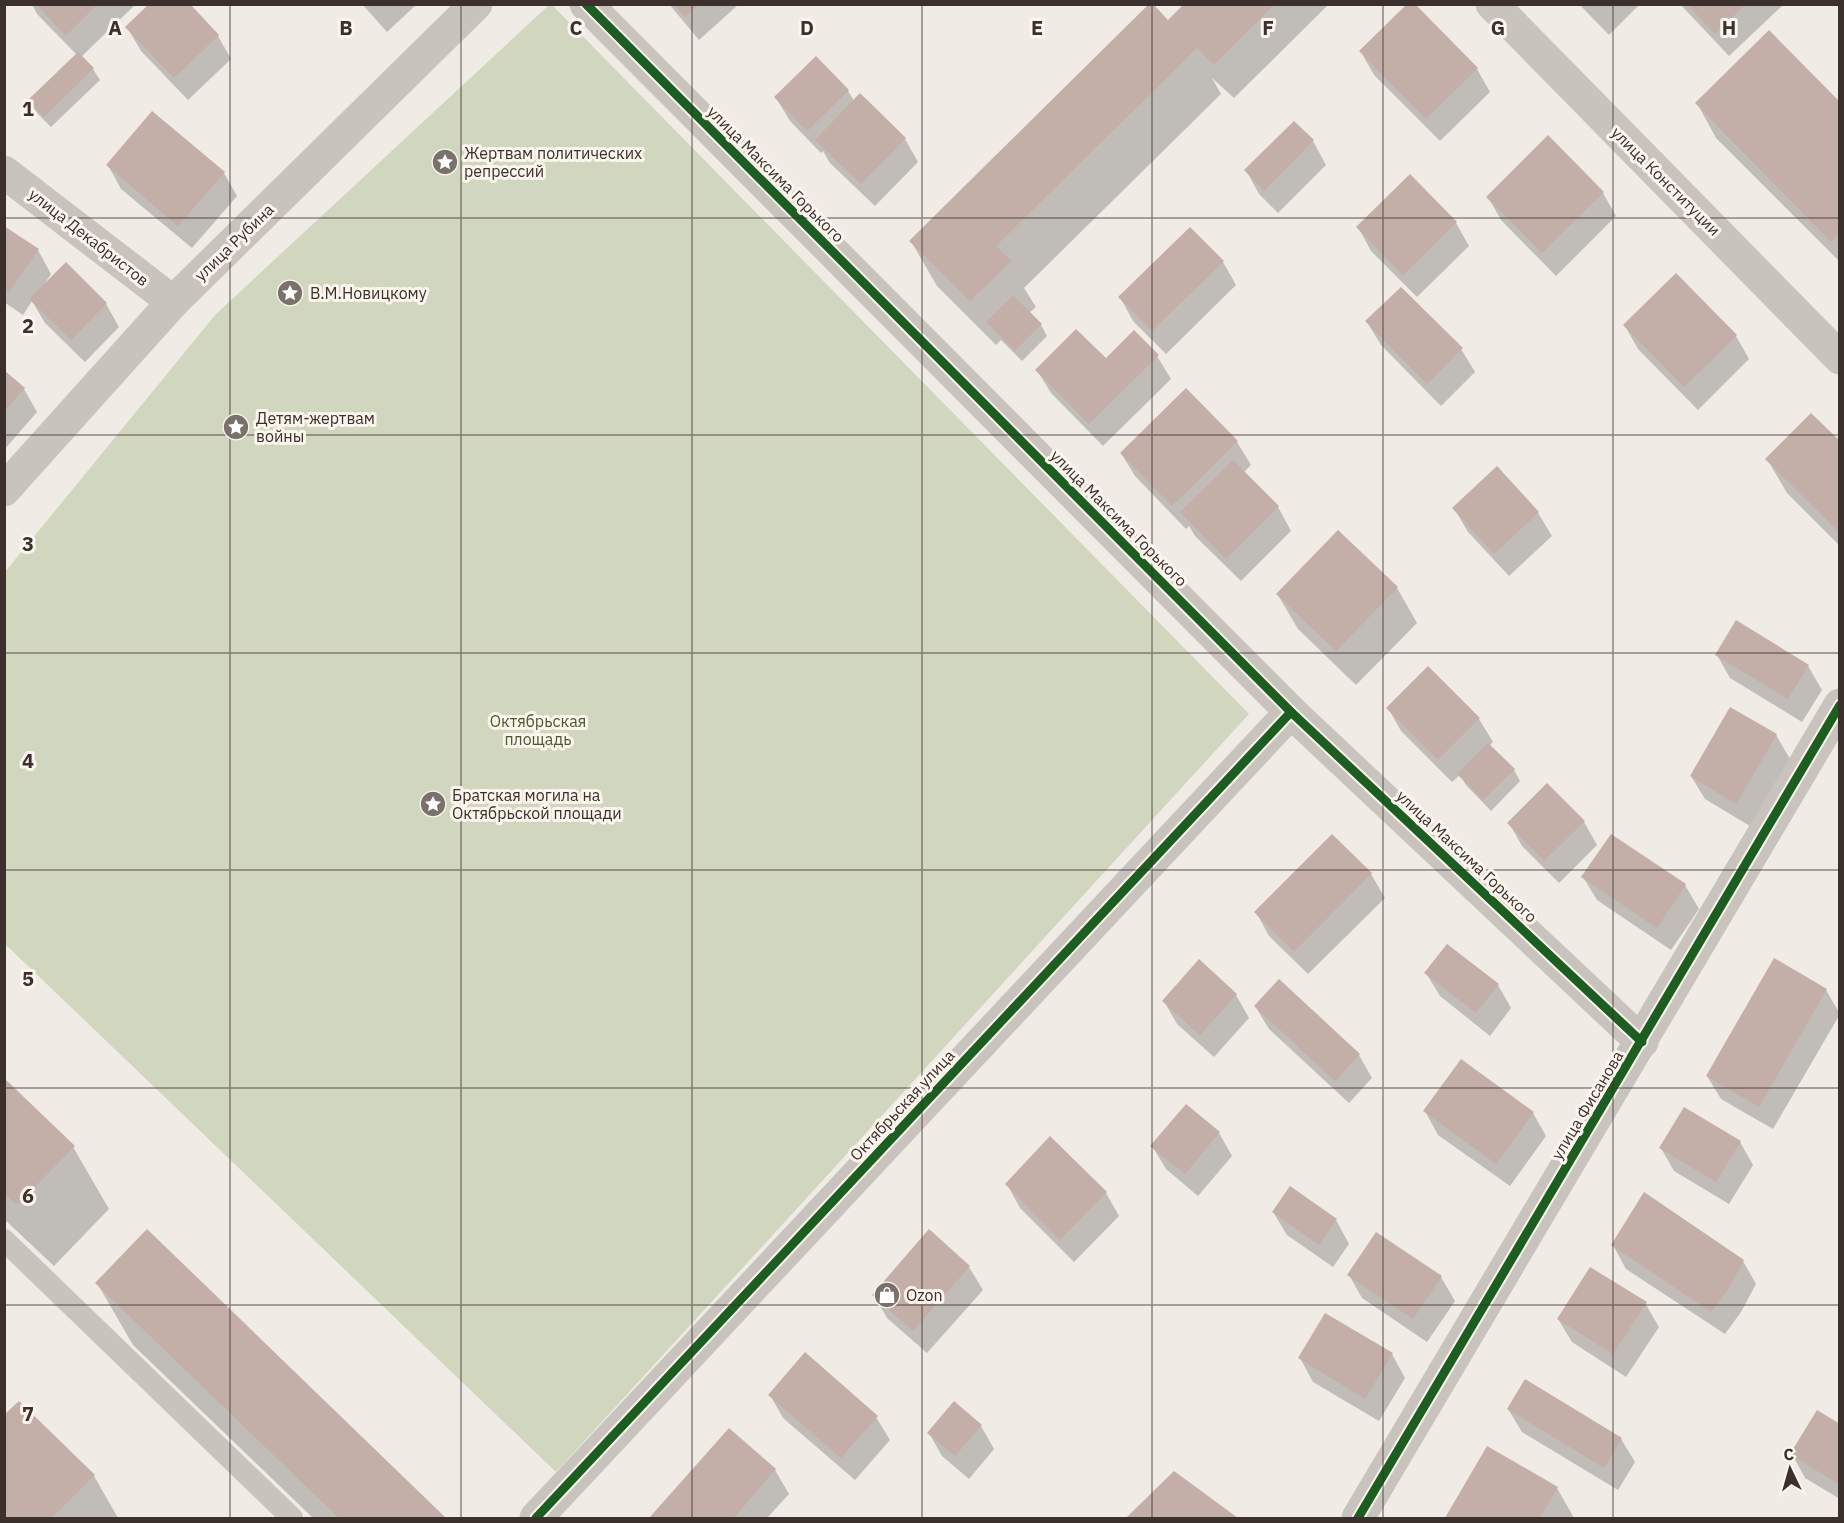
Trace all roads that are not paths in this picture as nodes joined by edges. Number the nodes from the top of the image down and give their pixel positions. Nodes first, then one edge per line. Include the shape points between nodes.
1 (476, 4) edge
2 (586, 4) edge
3 (1492, 4) edge
4 (4, 171) edge
5 (173, 302) junction
6 (1839, 358) edge
7 (4, 490) edge
8 (1839, 705) edge
9 (1291, 712) junction
10 (1642, 1041) junction
11 (4, 1240) edge
12 (292, 1518) edge
13 (536, 1518) edge
14 (1358, 1518) edge

1 - 5 street, улица Рубина
2 - 9 street, улица Максима Горького
3 - 6 street, улица Конституции
4 - 5 street, улица Декабристов
5 - 7 street, улица Рубина
8 - 10 street, улица Фисанова
9 - 10 street, улица Максима Горького
9 - 13 street, Октябрьская улица
10 - 14 street, улица Фисанова
11 - 12 lane

